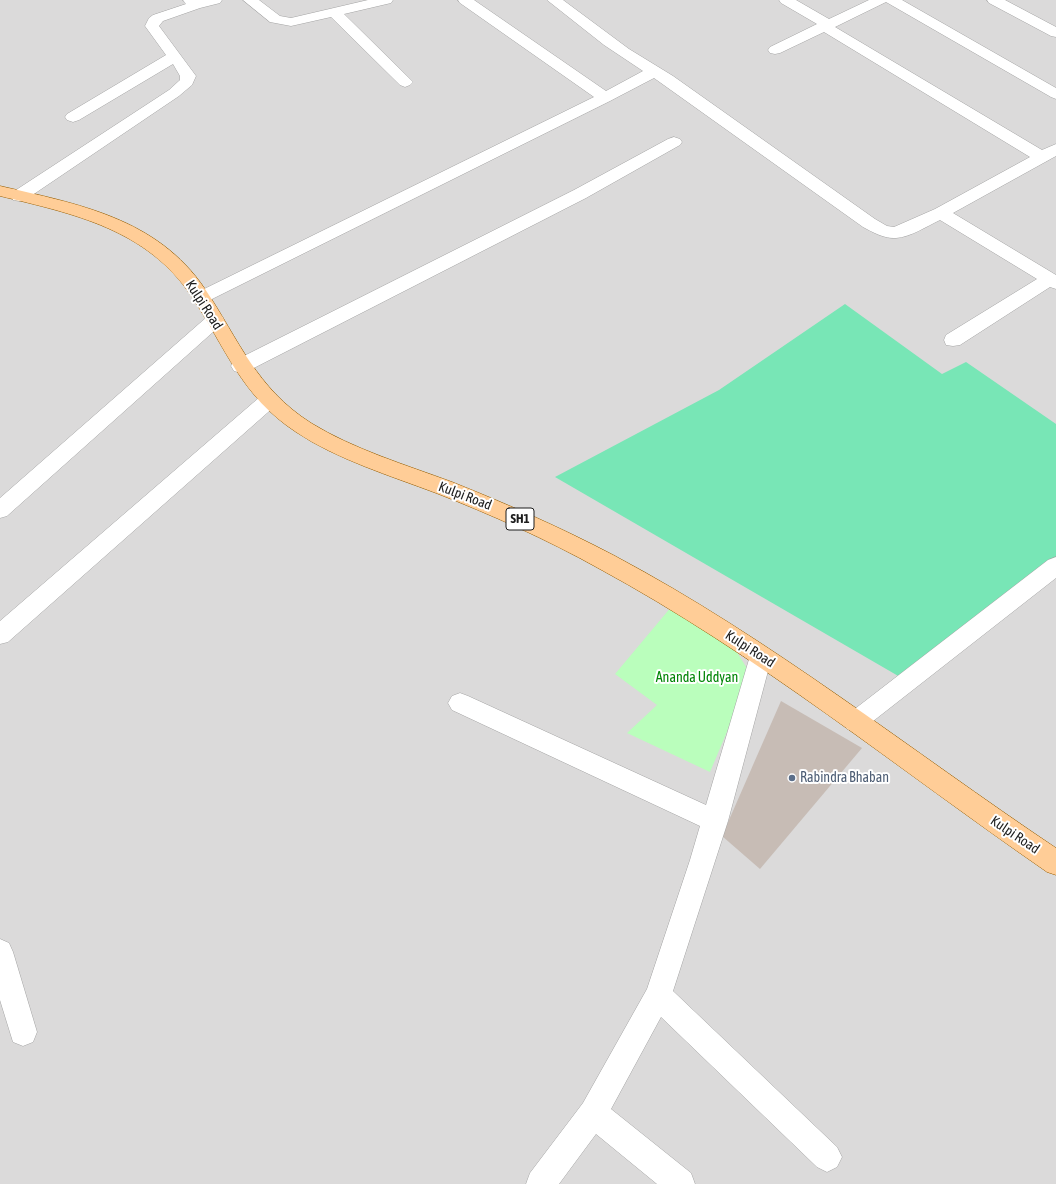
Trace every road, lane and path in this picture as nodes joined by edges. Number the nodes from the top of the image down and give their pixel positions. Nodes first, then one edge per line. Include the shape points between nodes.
1 (214, 0) edge
2 (250, 0) edge
3 (386, 0) edge
4 (465, 0) edge
5 (554, 0) edge
6 (786, 0) edge
7 (880, 0) edge
8 (892, 0) edge
9 (994, 0) edge
10 (192, 2) edge
11 (334, 12) junction
12 (827, 26) junction
13 (1056, 33) edge
14 (775, 50) dead end
15 (174, 56) junction
16 (653, 72) junction
17 (405, 82) dead end
18 (1056, 94) edge
19 (605, 98) junction
20 (73, 117) dead end
21 (674, 142) dead end
22 (1056, 149) edge
23 (1041, 157) junction
24 (10, 193) edge
25 (941, 213) junction
26 (1053, 281) edge
27 (202, 297) junction
28 (215, 320) junction
29 (954, 340) dead end
30 (241, 366) junction
31 (268, 401) junction
32 (0, 510) edge
33 (1056, 566) edge
34 (0, 635) edge
35 (761, 656) junction
36 (460, 703) dead end
37 (856, 722) junction
38 (715, 822) junction
39 (1056, 863) edge
40 (0, 952) edge
41 (658, 995) junction
42 (23, 1032) dead end
43 (593, 1114) junction
44 (827, 1157) dead end
45 (541, 1184) edge
46 (680, 1184) edge

1 - 10 street
2 - 11 street via 281,21 297,21
3 - 11 street
4 - 19 street
5 - 16 street
6 - 12 street
7 - 12 street
8 - 18 street
9 - 13 street
10 - 15 street via 158,18 152,26
11 - 17 street
12 - 14 street
12 - 23 street
15 - 20 street
15 - 24 street via 188,76 183,86
16 - 19 street
16 - 25 street via 668,79 882,230 895,232 906,229
19 - 27 street
21 - 30 street via 580,194
22 - 23 street
23 - 25 street
24 - 27 main road, Kulpi Road / SH1 via 85,214 134,234 159,251 185,275
25 - 26 street
26 - 29 street
27 - 28 main road, Kulpi Road / SH1
28 - 30 main road, Kulpi Road / SH1
28 - 32 street
30 - 31 main road, Kulpi Road / SH1
31 - 34 street
31 - 35 main road, Kulpi Road / SH1 via 295,422 327,441 551,533 648,585
33 - 37 street
35 - 37 main road, Kulpi Road / SH1
35 - 38 street
36 - 38 street
37 - 39 main road, Kulpi Road / SH1
38 - 41 street
40 - 42 street
41 - 43 street
41 - 44 street
43 - 45 street
43 - 46 street

